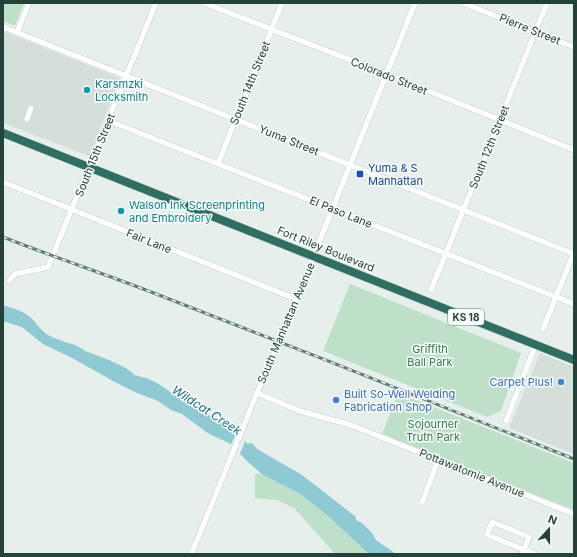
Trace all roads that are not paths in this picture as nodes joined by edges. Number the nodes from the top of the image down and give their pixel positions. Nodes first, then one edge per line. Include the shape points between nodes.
1 (29, 3) edge
2 (156, 3) edge
3 (204, 3) edge
4 (282, 3) edge
5 (415, 3) edge
6 (463, 3) edge
7 (547, 3) edge
8 (3, 27) edge
9 (272, 30) junction
10 (17, 32) junction
11 (535, 32) junction
12 (574, 47) edge
13 (387, 74) junction
14 (126, 75) junction
15 (31, 108) dead end
16 (27, 119) dead end
17 (236, 119) junction
18 (500, 120) junction
19 (109, 121) junction
20 (3, 133) edge
21 (574, 150) edge
22 (218, 164) junction
23 (350, 164) junction
24 (90, 166) junction
25 (3, 182) edge
26 (333, 209) junction
27 (464, 209) junction
28 (72, 210) junction
29 (574, 253) edge
30 (446, 254) junction
31 (314, 255) junction
32 (9, 281) dead end
33 (431, 290) dead end
34 (556, 296) junction
35 (296, 299) junction
36 (574, 304) edge
37 (543, 329) dead end
38 (536, 344) junction
39 (574, 360) edge
40 (256, 393) junction
41 (506, 421) dead end
42 (438, 460) junction
43 (422, 503) dead end
44 (574, 514) edge
45 (523, 552) edge
46 (191, 554) edge
47 (536, 554) edge

1 - 10 street
2 - 14 street, South 15th Street
3 - 9 street, Colorado Street
4 - 9 street, South 14th Street
5 - 13 street, South Manhattan Avenue
6 - 11 street, Pierre Street
7 - 11 street, South 12th Street
8 - 10 street, Yuma Street
9 - 13 street, Colorado Street
9 - 17 street, South 14th Street
10 - 14 street, Yuma Street
11 - 12 street, Pierre Street
11 - 18 street, South 12th Street
13 - 18 street, Colorado Street
13 - 23 street, South Manhattan Avenue
14 - 17 street, Yuma Street
14 - 19 street, South 15th Street
15 - 16 street
17 - 22 street, South 14th Street
17 - 23 street, Yuma Street
18 - 21 street, Colorado Street
18 - 27 street, South 12th Street
19 - 22 street, El Paso Lane
19 - 24 street, South 15th Street
20 - 24 highway, Fort Riley Boulevard / KS 18
22 - 26 street, El Paso Lane
23 - 26 street, South Manhattan Avenue
23 - 27 street, Yuma Street
24 - 28 street, South 15th Street
24 - 31 highway, Fort Riley Boulevard / KS 18
25 - 28 street, Fair Lane
26 - 30 street, El Paso Lane
26 - 31 street, South Manhattan Avenue
27 - 29 street, Yuma Street
27 - 30 street, South 12th Street
28 - 32 street, South 15th Street via 48,267 15,274
28 - 35 street, Fair Lane
29 - 34 street
30 - 33 street, South 12th Street
30 - 34 street, El Paso Lane
31 - 35 street, South Manhattan Avenue
31 - 38 highway, Fort Riley Boulevard / KS 18
34 - 36 street, El Paso Lane
34 - 37 street
35 - 40 street, South Manhattan Avenue
38 - 39 highway, Fort Riley Boulevard / KS 18
38 - 41 street
40 - 42 street, Pottawatomie Avenue via 300,411 351,425
40 - 46 street, South Manhattan Avenue
42 - 43 street
42 - 44 street, Pottawatomie Avenue
45 - 45 street via 487,535 492,522 529,537
45 - 47 street

